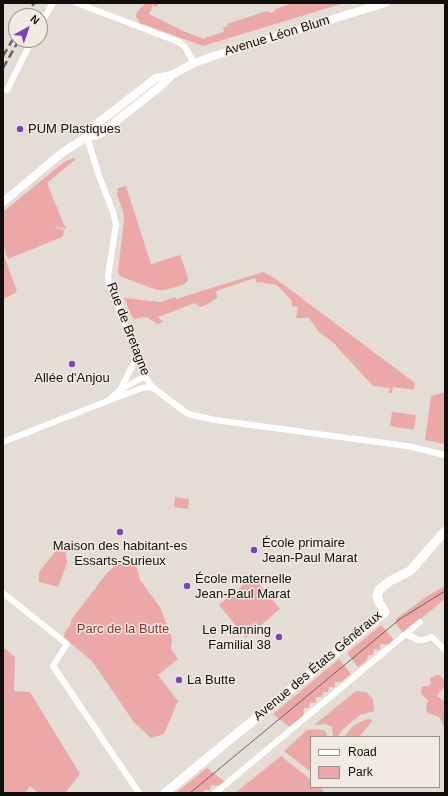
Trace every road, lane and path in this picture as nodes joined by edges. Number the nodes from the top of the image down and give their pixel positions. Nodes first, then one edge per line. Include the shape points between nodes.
1 (54, 3) edge
2 (77, 3) edge
3 (385, 3) edge
4 (48, 12) edge
5 (28, 48) edge
6 (194, 63) junction
7 (7, 90) dead end
8 (87, 137) junction
9 (3, 202) edge
10 (137, 357) junction
11 (145, 376) junction
12 (152, 387) junction
13 (120, 390) junction
14 (110, 400) junction
15 (3, 442) edge
16 (445, 454) edge
17 (445, 531) edge
18 (3, 593) edge
19 (420, 622) dead end
20 (407, 634) junction
21 (445, 650) edge
22 (138, 790) edge
23 (165, 793) edge
24 (215, 793) edge

1 - 4 street
2 - 6 street via 179,42
3 - 6 street, Avenue Léon Blum
5 - 7 street
6 - 8 street, Avenue Léon Blum via 172,75 100,134
8 - 9 street, Avenue Léon Blum via 64,152
8 - 10 street, Rue de Bretagne via 116,225 109,283
10 - 11 street, Rue de Bretagne
10 - 13 street
11 - 12 street, Rue de Bretagne
11 - 13 street
12 - 14 street via 142,388
12 - 16 street, Rue de Bretagne via 188,414 407,446
13 - 14 street
14 - 15 street
17 - 23 main road, Avenue des États Généraux via 410,571 379,590 377,596 385,612
18 - 22 street via 67,644 53,666
19 - 20 street
20 - 21 street via 418,640 432,637
20 - 24 street

